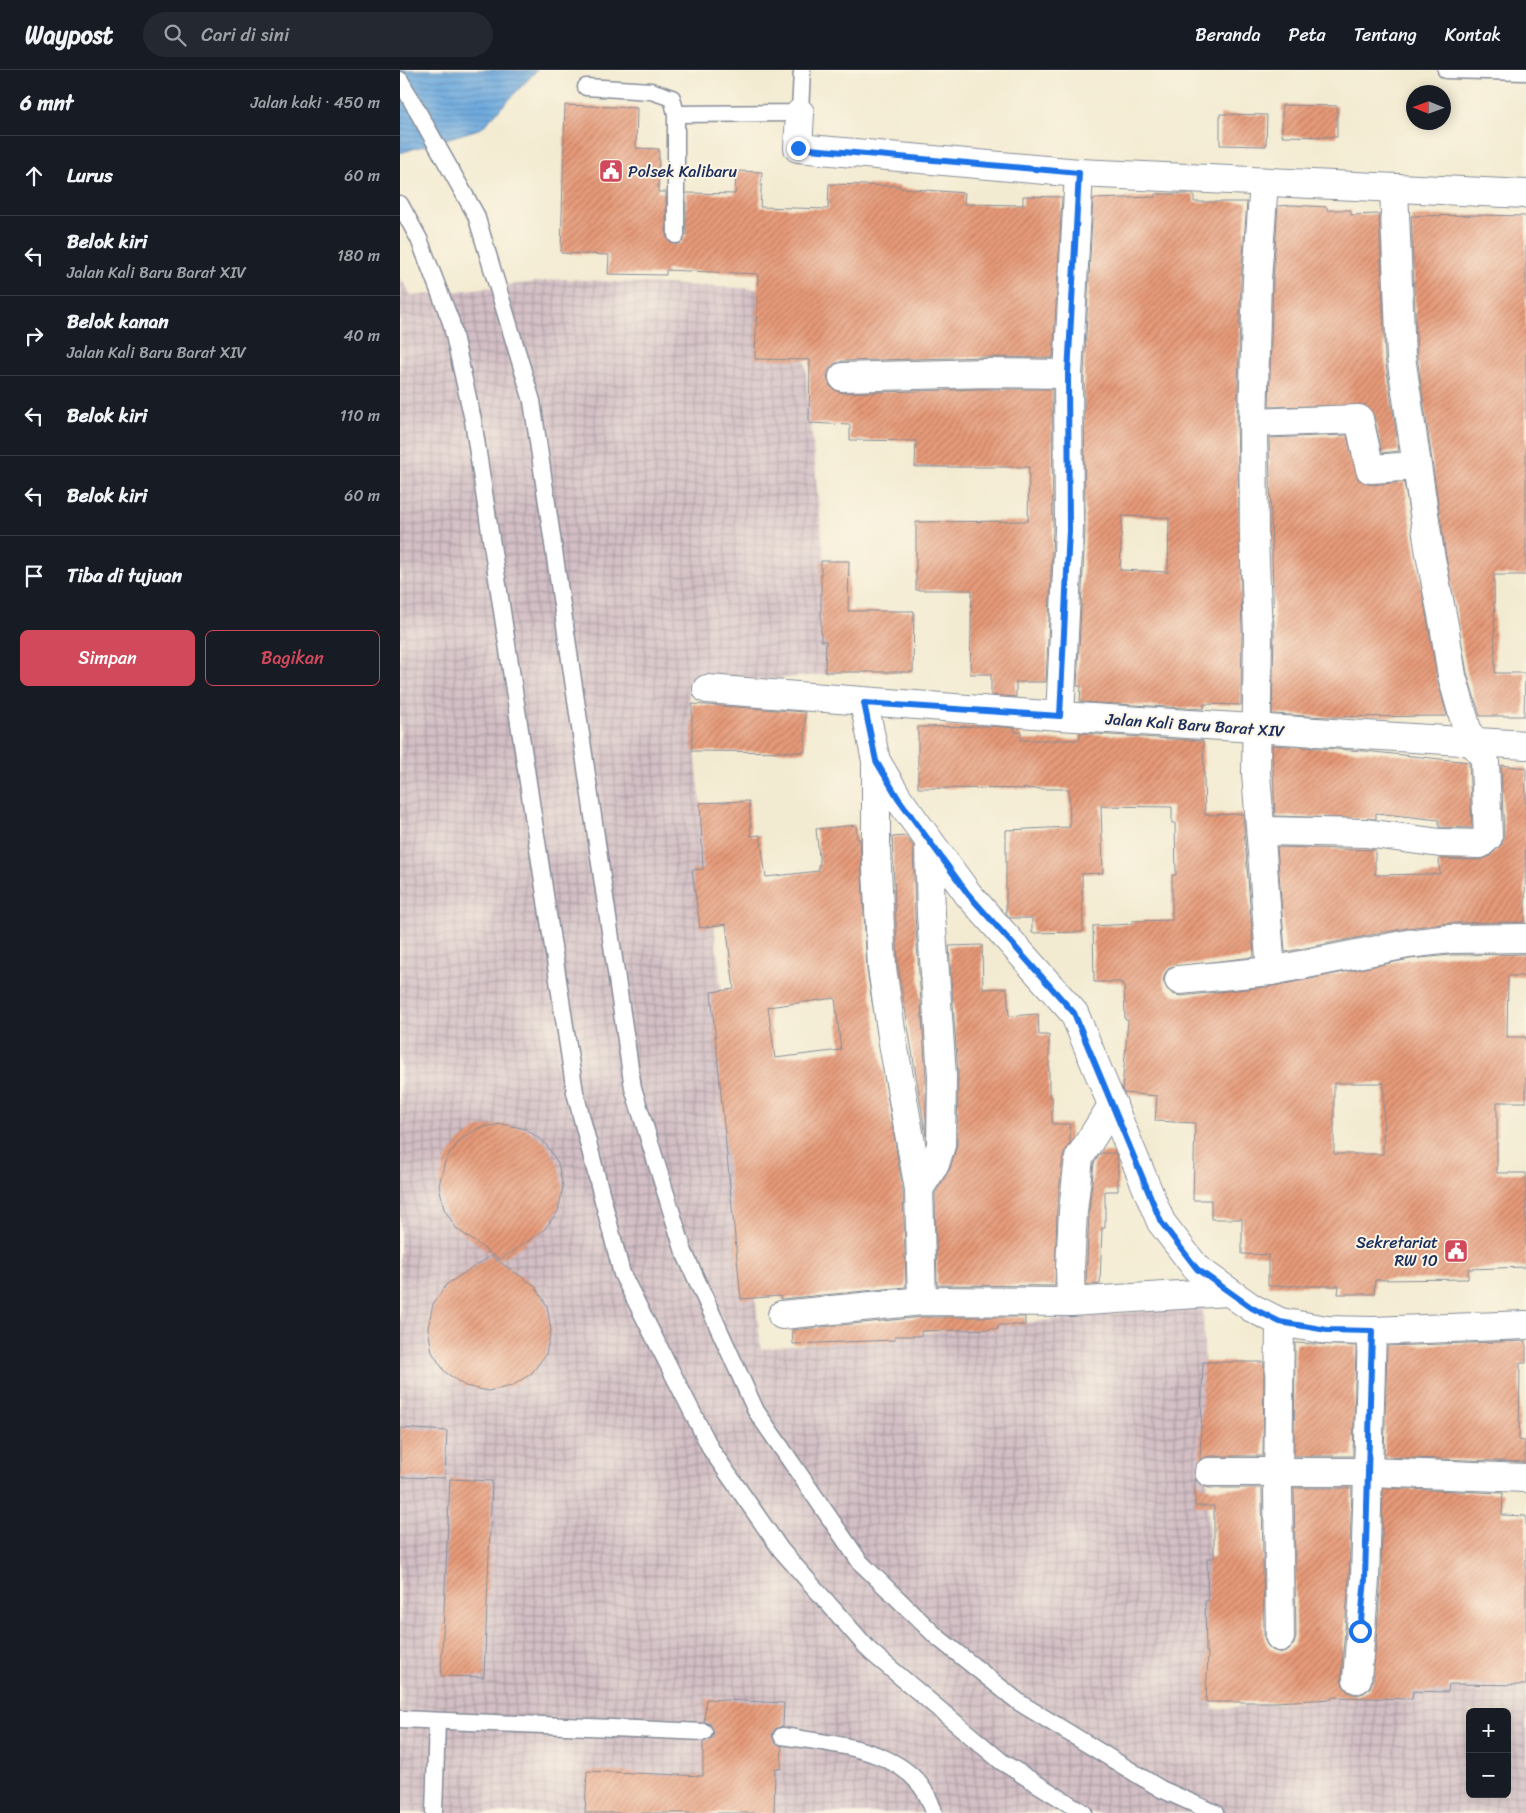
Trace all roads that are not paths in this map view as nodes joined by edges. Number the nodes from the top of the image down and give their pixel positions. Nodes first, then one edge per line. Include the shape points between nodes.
1 (802, 70) edge
2 (1446, 70) edge
3 (1526, 72) edge
4 (400, 80) edge
5 (586, 87) dead end
6 (800, 113) junction
7 (676, 114) junction
8 (1079, 173) junction
9 (1264, 182) junction
10 (1394, 189) junction
11 (1526, 194) edge
12 (400, 204) edge
13 (676, 235) dead end
14 (1068, 374) junction
15 (843, 377) dead end
16 (1253, 423) junction
17 (1416, 466) junction
18 (707, 689) dead end
19 (864, 703) junction
20 (1060, 716) junction
21 (1257, 729) junction
22 (1470, 740) junction
23 (1526, 745) edge
24 (876, 761) junction
25 (1261, 831) junction
26 (929, 844) junction
27 (1526, 938) edge
28 (1272, 971) junction
29 (1179, 980) dead end
30 (1113, 1104) junction
31 (919, 1189) junction
32 (1227, 1292) junction
33 (922, 1301) junction
34 (1071, 1302) junction
35 (782, 1315) dead end
36 (1280, 1322) junction
37 (1526, 1324) edge
38 (1372, 1331) junction
39 (1209, 1472) dead end
40 (1370, 1472) junction
41 (1278, 1473) junction
42 (1526, 1478) edge
43 (1280, 1637) dead end
44 (1357, 1679) dead end
45 (400, 1719) edge
46 (437, 1721) junction
47 (704, 1732) dead end
48 (782, 1736) dead end
49 (434, 1813) edge
50 (934, 1813) edge
51 (1084, 1813) edge
52 (1215, 1813) edge

1 - 6 lane
2 - 3 lane
4 - 52 lane via 476,214 532,400 633,1088 684,1252 756,1411 860,1562 937,1637 1020,1703 1161,1790
5 - 7 lane via 651,91 672,98
6 - 7 lane
6 - 8 street via 798,148
7 - 13 lane
8 - 9 street
8 - 14 street
9 - 10 street
9 - 16 street via 1257,279
10 - 11 street
10 - 17 street via 1401,357
12 - 51 lane via 419,239 451,322 473,420 575,1092 622,1274 712,1451 782,1550 871,1652 1002,1762
14 - 15 street
14 - 20 street via 1069,530
16 - 17 street via 1359,419 1370,469
16 - 21 street
17 - 22 street via 1452,676
18 - 19 street, Jalan Kali Baru Barat XIV
19 - 20 street, Jalan Kali Baru Barat XIV
19 - 24 street
20 - 21 street, Jalan Kali Baru Barat XIV
21 - 22 street, Jalan Kali Baru Barat XIV
21 - 25 street via 1256,773
22 - 23 street, Jalan Kali Baru Barat XIV
22 - 25 street via 1483,754 1485,762 1488,837 1480,844 1440,843 1366,833
24 - 26 street
24 - 31 street via 876,849 882,968 892,1043
25 - 28 street
26 - 30 street via 987,917 1074,1013
26 - 31 street via 942,1076 941,1145 935,1164
27 - 28 street via 1450,939 1408,944
28 - 29 street
30 - 32 street via 1161,1222 1197,1269
30 - 34 street via 1079,1158 1070,1259
31 - 33 street
32 - 34 street
32 - 36 street
33 - 34 street
33 - 35 street
36 - 38 street via 1327,1330
36 - 41 street
37 - 38 street
38 - 40 street
39 - 41 street
40 - 41 street
40 - 42 street
40 - 44 street
41 - 43 street
45 - 46 lane
46 - 47 lane
46 - 49 lane
48 - 50 lane via 863,1749 905,1768 931,1800

